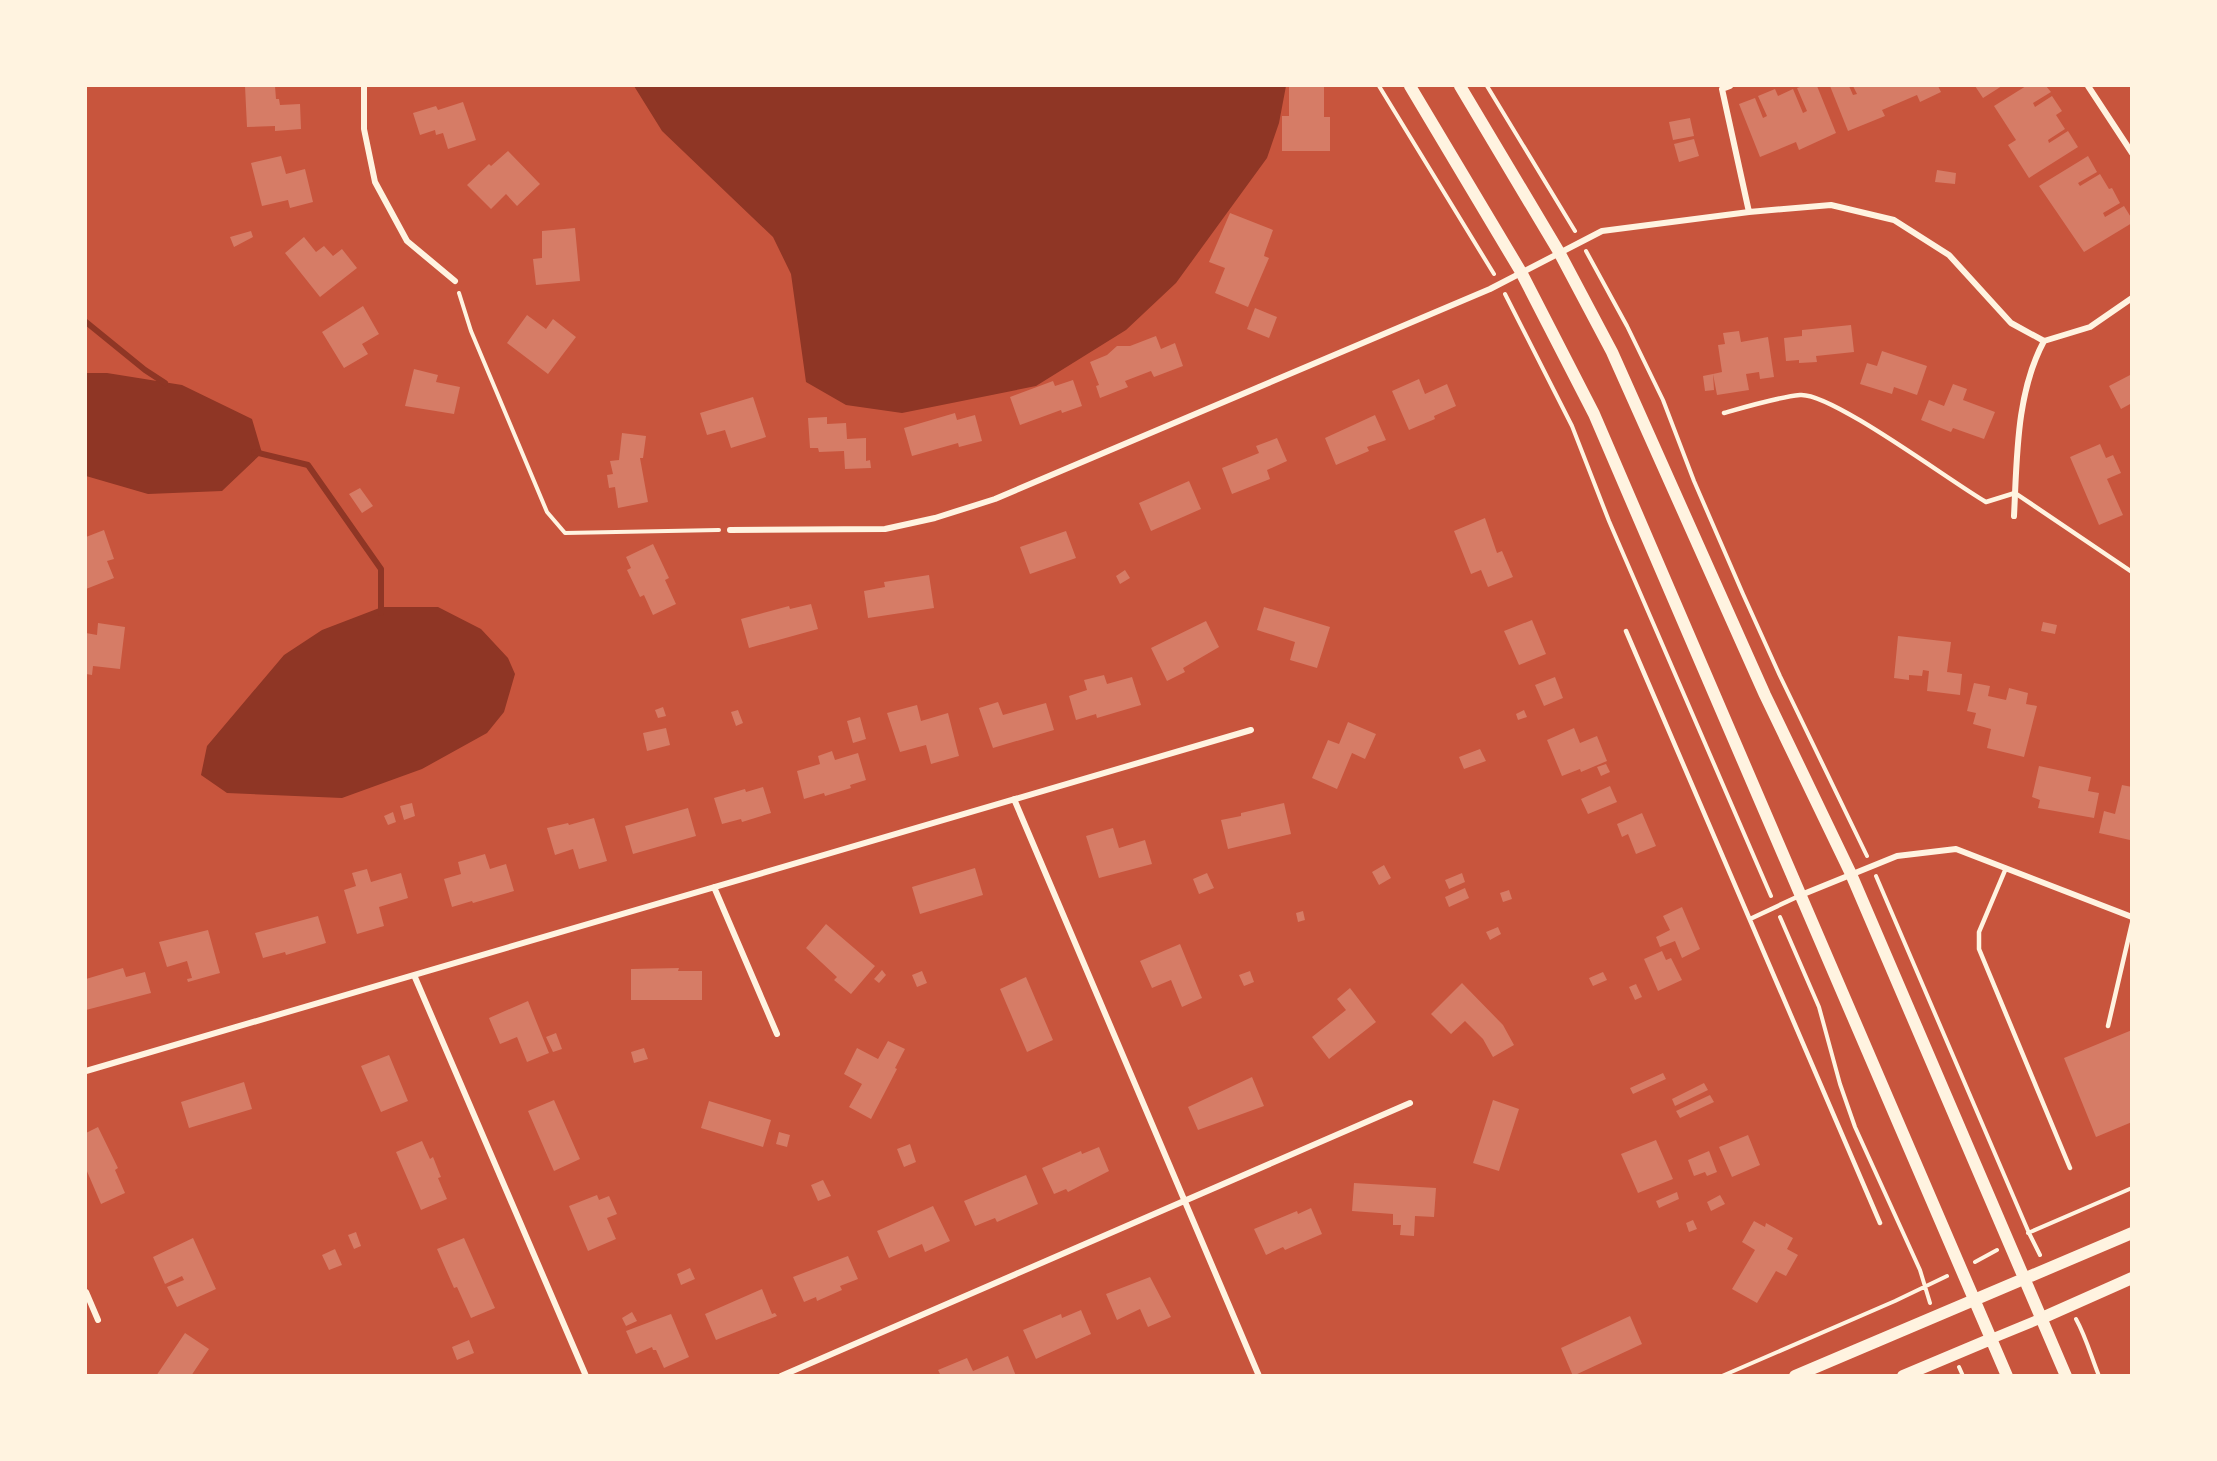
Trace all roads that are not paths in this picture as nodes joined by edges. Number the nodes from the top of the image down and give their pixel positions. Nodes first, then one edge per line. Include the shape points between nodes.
1 (364, 86) edge
2 (1410, 86) edge
3 (1460, 86) edge
4 (1730, 86) edge
5 (2088, 86) edge
6 (2132, 153) edge
7 (1749, 212) junction
8 (1558, 252) junction
9 (1521, 272) junction
10 (455, 280) road end
11 (2132, 298) edge
12 (2044, 341) junction
13 (1724, 413) dead end
14 (2015, 493) junction
15 (2014, 516) dead end
16 (730, 530) road end
17 (2132, 572) edge
18 (1626, 631) dead end
19 (1251, 730) dead end
20 (1014, 799) junction
21 (2006, 868) junction
22 (1851, 874) junction
23 (714, 887) junction
24 (1802, 895) junction
25 (2132, 917) edge
26 (1750, 919) junction
27 (2132, 923) edge
28 (414, 975) junction
29 (2108, 1026) dead end
30 (777, 1034) dead end
31 (86, 1071) edge
32 (1410, 1102) dead end
33 (2070, 1168) dead end
34 (1185, 1200) junction
35 (1880, 1222) dead end
36 (2132, 1233) edge
37 (2025, 1277) junction
38 (2132, 1278) edge
39 (86, 1292) edge
40 (1974, 1299) junction
41 (2042, 1318) junction
42 (98, 1320) dead end
43 (1991, 1339) junction
44 (586, 1376) edge
45 (781, 1376) edge
46 (1259, 1376) edge
47 (1795, 1376) edge
48 (1903, 1376) edge
49 (2007, 1376) edge
50 (2066, 1376) edge

1 - 10 street via 364,129 375,182 407,241
2 - 9 main road
3 - 8 main road
4 - 7 street via 1722,89
5 - 6 street
7 - 8 street via 1602,231
7 - 12 street via 1831,205 1894,220 1949,255 2012,323
8 - 9 street
8 - 22 main road via 1612,352 1765,695
9 - 16 street via 995,499 885,529
9 - 24 main road via 1594,414
11 - 12 street via 2090,327
12 - 14 street via 2034,360 2023,404
13 - 14 lane via 1802,394 1823,400 1877,431 1986,502
14 - 15 street
14 - 17 lane
18 - 26 lane
19 - 20 street
20 - 23 street
20 - 34 street
21 - 22 street via 1956,849 1897,856
21 - 25 street
21 - 33 lane via 1979,932 1979,949
22 - 24 street
22 - 37 main road
23 - 28 street
23 - 30 street
24 - 26 lane
24 - 40 main road
26 - 35 lane
27 - 29 lane
28 - 31 street
28 - 44 street
32 - 34 street
34 - 45 street
34 - 46 street
36 - 37 main road
37 - 40 main road
37 - 41 main road
38 - 41 main road
39 - 42 street
40 - 43 main road
40 - 47 main road
41 - 43 street
41 - 50 main road
43 - 48 main road
43 - 49 main road

